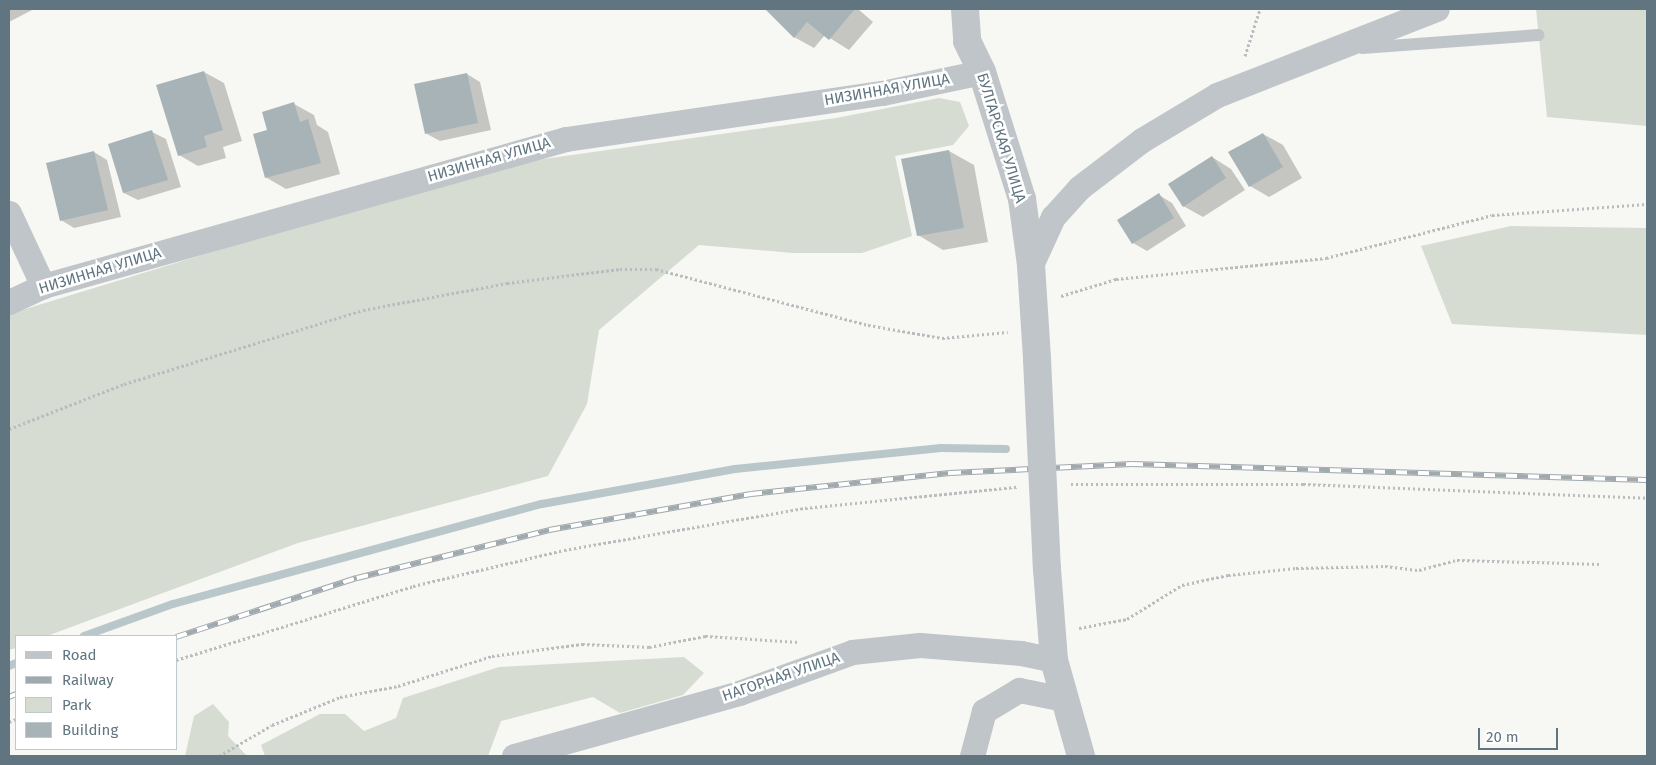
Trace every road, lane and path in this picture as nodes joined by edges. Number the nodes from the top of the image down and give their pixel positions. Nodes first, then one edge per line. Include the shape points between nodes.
1 (947, 9) edge
2 (965, 9) edge
3 (1260, 9) edge
4 (1437, 9) edge
5 (1539, 35) dead end
6 (967, 41) junction
7 (1298, 60) junction
8 (982, 72) junction
9 (1236, 88) junction
10 (1647, 204) edge
11 (9, 213) edge
12 (1031, 264) junction
13 (43, 286) junction
14 (9, 302) edge
15 (1034, 320) junction
16 (9, 429) edge
17 (1064, 485) dead end
18 (1027, 486) dead end
19 (1647, 498) edge
20 (1599, 564) dead end
21 (1071, 629) dead end
22 (807, 644) dead end
23 (178, 659) edge
24 (1054, 660) junction
25 (1064, 699) junction
26 (219, 756) edge
27 (514, 756) edge
28 (972, 756) edge
29 (1081, 756) edge

1 - 6 street
2 - 6 street, БУЛГАРСКАЯ УЛИЦА
3 - 9 path
4 - 7 street
5 - 7 lane via 1387,44
6 - 8 street, БУЛГАРСКАЯ УЛИЦА
7 - 9 street
8 - 12 street, БУЛГАРСКАЯ УЛИЦА via 1022,198
8 - 13 street, НИЗИННАЯ УЛИЦА via 882,94 566,138
9 - 12 street via 1142,140 1079,188 1053,217
10 - 15 path via 1492,215 1326,258 1116,280 1050,300
11 - 13 street
12 - 15 street, БУЛГАРСКАЯ УЛИЦА
13 - 14 street, НИЗИННАЯ УЛИЦА
15 - 16 path via 942,338 868,325 656,269 620,269 507,283 363,310 124,384
15 - 24 street, БУЛГАРСКАЯ УЛИЦА, bridge
17 - 19 path via 1303,484
18 - 23 path via 805,508 564,550 413,586
20 - 21 path via 1457,560 1419,570 1385,566 1296,568 1228,575 1182,585 1128,619
22 - 26 path via 705,636 649,647 582,644 492,656 398,686 340,697 272,725
24 - 25 street, БУЛГАРСКАЯ УЛИЦА
24 - 27 street, НАГОРНАЯ УЛИЦА via 1021,653 920,645 852,652 740,692
25 - 28 street via 1019,690 984,710
25 - 29 street, БУЛГАРСКАЯ УЛИЦА

